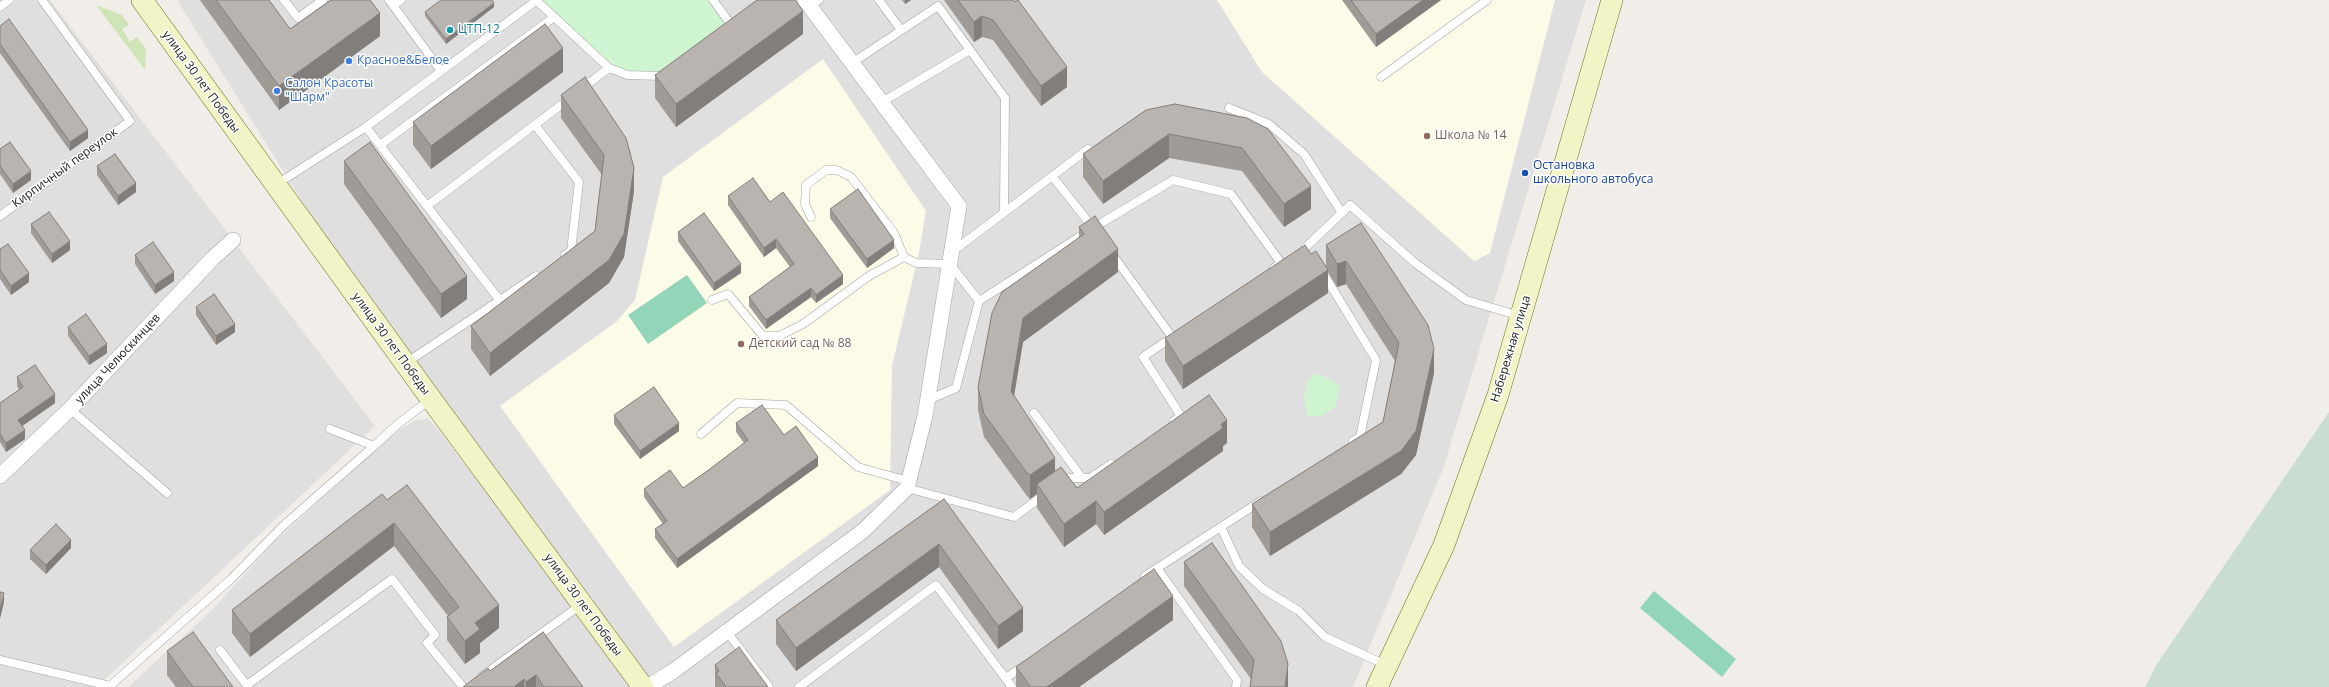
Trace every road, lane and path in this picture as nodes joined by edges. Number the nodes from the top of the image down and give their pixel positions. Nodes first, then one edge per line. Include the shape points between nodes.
1 (9, 0) edge
2 (42, 0) edge
3 (142, 0) edge
4 (284, 0) edge
5 (323, 0) edge
6 (402, 0) edge
7 (536, 0) edge
8 (713, 0) edge
9 (879, 0) edge
10 (1487, 0) edge
11 (1612, 0) edge
12 (811, 2) edge
13 (391, 3) edge
14 (0, 7) edge
15 (554, 17) junction
16 (732, 26) edge
17 (901, 30) junction
18 (970, 50) junction
19 (852, 63) junction
20 (674, 67) edge
21 (609, 68) junction
22 (441, 71) junction
23 (1381, 77) dead end
24 (882, 102) junction
25 (1229, 108) dead end
26 (535, 125) junction
27 (366, 127) junction
28 (380, 145) junction
29 (1088, 149) edge
30 (1052, 176) junction
31 (276, 185) junction
32 (427, 206) junction
33 (1004, 212) junction
34 (1342, 213) junction
35 (0, 216) edge
36 (811, 218) dead end
37 (1095, 231) junction
38 (233, 240) dead end
39 (1107, 247) edge
40 (1305, 250) edge
41 (904, 257) junction
42 (951, 258) junction
43 (558, 260) edge
44 (1318, 267) edge
45 (546, 270) edge
46 (1269, 272) edge
47 (712, 300) dead end
48 (979, 301) junction
49 (501, 302) junction
50 (1521, 316) junction
51 (406, 363) junction
52 (431, 400) junction
53 (928, 400) junction
54 (70, 409) junction
55 (1034, 413) dead end
56 (1168, 425) edge
57 (330, 429) dead end
58 (701, 434) dead end
59 (374, 446) junction
60 (1347, 446) edge
61 (1116, 461) edge
62 (0, 476) edge
63 (1082, 478) junction
64 (907, 485) junction
65 (167, 493) dead end
66 (1267, 497) edge
67 (1221, 527) junction
68 (1157, 568) junction
69 (1138, 582) edge
70 (583, 604) junction
71 (727, 632) junction
72 (220, 650) dead end
73 (0, 660) edge
74 (1031, 660) edge
75 (1387, 666) junction
76 (1006, 678) junction
77 (110, 686) edge
78 (248, 686) edge
79 (463, 687) edge
80 (468, 687) edge
81 (643, 687) edge
82 (647, 687) edge
83 (769, 687) edge
84 (799, 687) edge
85 (1012, 687) edge
86 (1236, 687) edge
87 (1377, 687) edge

1 - 14 lane
2 - 35 lane, Кирпичный переулок via 130,121
3 - 31 street, улица 30 лет Победы
4 - 5 lane via 298,18
6 - 13 lane
7 - 15 lane
7 - 22 lane
8 - 16 lane
9 - 17 lane
10 - 23 lane
11 - 50 street, Набережная улица
12 - 19 street
13 - 22 lane
15 - 21 lane
15 - 28 lane
17 - 18 lane via 938,6
17 - 19 lane
18 - 24 lane
18 - 33 lane via 1004,98
19 - 24 street
20 - 21 lane via 662,76 628,75
21 - 26 lane
22 - 27 lane
24 - 42 street via 959,206
25 - 34 lane via 1270,124 1304,154
26 - 32 lane
26 - 43 lane via 579,182 571,251
27 - 28 lane
27 - 31 lane
28 - 32 lane
29 - 30 lane
30 - 33 lane
30 - 37 lane
31 - 51 street, улица 30 лет Победы
32 - 49 lane
33 - 42 lane
34 - 40 lane
34 - 50 lane via 1350,205 1415,263 1466,300
36 - 41 lane via 805,204 806,185 826,170 838,170 851,177 894,233
37 - 46 lane via 1173,180 1231,194 1285,261
37 - 48 lane
38 - 54 street, улица Челюскинцев
39 - 56 lane via 1175,335 1143,357 1181,416
41 - 42 lane via 916,263
41 - 47 lane via 869,276 803,324 779,336 763,336 728,294
42 - 48 lane
42 - 53 street
44 - 60 lane via 1376,360 1360,437
45 - 49 lane
48 - 53 lane via 956,388
49 - 51 lane
50 - 75 street, Набережная улица via 1498,395 1444,545
51 - 52 street, улица 30 лет Победы
52 - 59 lane via 399,423
52 - 70 street, улица 30 лет Победы
53 - 64 street
54 - 62 street, улица Челюскинцев
54 - 65 lane
55 - 63 lane
57 - 59 lane
58 - 64 lane via 737,404 786,405 858,467
59 - 77 lane via 284,525 230,580
61 - 63 lane via 1090,478
63 - 64 lane via 1069,478 1014,517
64 - 71 street via 863,531
66 - 67 lane
67 - 68 lane
67 - 75 lane via 1239,566 1263,589 1299,611 1325,637
68 - 69 lane
68 - 86 lane via 1237,680
70 - 80 lane
70 - 81 street, улица 30 лет Победы
71 - 82 street
71 - 83 lane
72 - 78 lane
73 - 77 lane
74 - 76 lane
75 - 87 street, Набережная улица
76 - 84 lane via 936,585
76 - 85 lane
78 - 79 lane via 392,579 436,635 427,644

